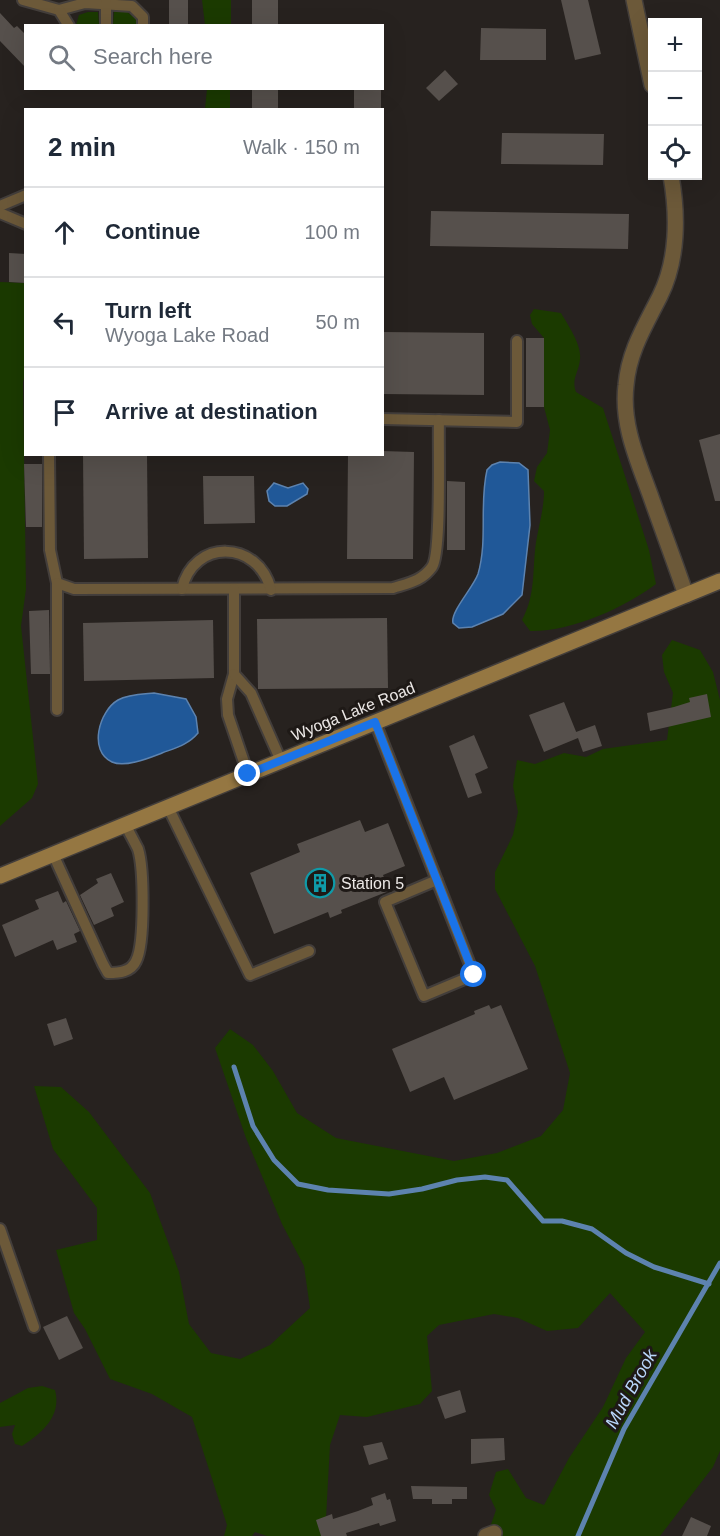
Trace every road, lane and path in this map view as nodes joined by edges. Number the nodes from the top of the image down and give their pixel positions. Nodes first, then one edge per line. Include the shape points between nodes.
1 (23, 0) edge
2 (634, 0) edge
3 (106, 3) junction
4 (59, 9) junction
5 (68, 24) edge
6 (106, 24) edge
7 (143, 24) edge
8 (649, 72) edge
9 (672, 180) edge
10 (24, 196) edge
11 (0, 206) edge
12 (0, 213) edge
13 (24, 223) edge
14 (517, 341) dead end
15 (384, 419) edge
16 (439, 420) junction
17 (49, 456) edge
18 (720, 581) edge
19 (57, 583) junction
20 (182, 589) junction
21 (234, 589) junction
22 (271, 590) junction
23 (686, 595) junction
24 (234, 674) junction
25 (57, 710) dead end
26 (375, 722) junction
27 (281, 761) junction
28 (248, 774) junction
29 (168, 807) junction
30 (125, 824) junction
31 (52, 854) junction
32 (0, 876) edge
33 (437, 880) junction
34 (309, 951) dead end
35 (0, 1229) edge
36 (34, 1327) dead end

1 - 4 lane
2 - 8 street
3 - 4 lane
3 - 6 lane
3 - 7 lane via 132,6 143,17
4 - 5 lane
9 - 23 street via 676,203 671,259 661,295 641,329 630,359 625,411 630,440
10 - 11 lane
12 - 13 lane
14 - 16 lane via 517,422
15 - 16 lane
16 - 22 lane via 434,565 420,580 393,588
17 - 19 lane via 50,550
18 - 23 street, Wyoga Lake Road
19 - 20 lane via 74,589
19 - 25 lane
20 - 21 lane
20 - 22 lane via 185,574 196,562 209,555 237,552 250,557 263,570
21 - 22 lane
21 - 24 lane
23 - 26 street, Wyoga Lake Road
24 - 27 lane via 251,693
24 - 28 lane via 227,699 228,715
26 - 27 street, Wyoga Lake Road
26 - 33 lane
27 - 28 street, Wyoga Lake Road
28 - 29 street, Wyoga Lake Road
29 - 30 street, Wyoga Lake Road
29 - 34 lane via 250,975
30 - 31 street, Wyoga Lake Road
30 - 31 lane via 138,851 143,875 141,938 136,962 123,973 108,973
31 - 32 street, Wyoga Lake Road
33 - 33 lane via 474,975 424,996 385,902
35 - 36 lane

